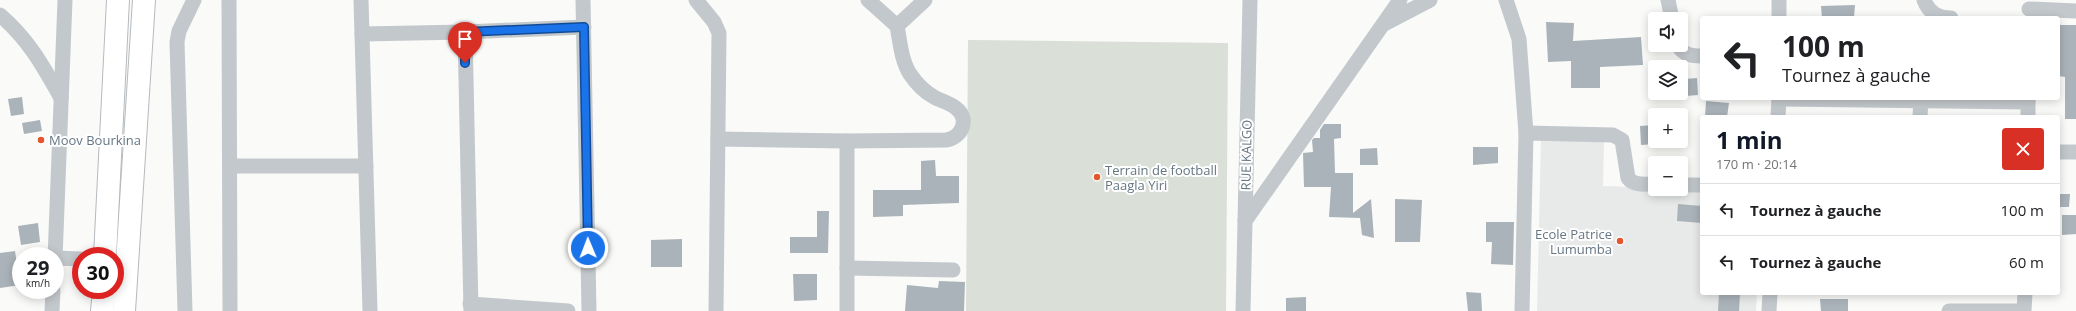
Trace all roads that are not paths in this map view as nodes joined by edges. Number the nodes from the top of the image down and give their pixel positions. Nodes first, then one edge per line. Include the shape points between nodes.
1 (65, 0) edge
2 (118, 0) edge
3 (144, 0) edge
4 (194, 0) edge
5 (229, 0) edge
6 (361, 0) edge
7 (583, 0) edge
8 (696, 0) edge
9 (868, 0) edge
10 (925, 0) edge
11 (1250, 0) edge
12 (1400, 0) edge
13 (1430, 0) edge
14 (1506, 0) edge
15 (1668, 0) edge
16 (1779, 0) edge
17 (1924, 0) edge
18 (2029, 9) edge
19 (1671, 12) edge
20 (2076, 12) edge
21 (0, 15) edge
22 (1779, 16) edge
23 (1938, 16) edge
24 (897, 26) junction
25 (1382, 26) junction
26 (584, 27) junction
27 (465, 32) junction
28 (362, 34) junction
29 (1682, 52) edge
30 (1700, 56) edge
31 (61, 98) junction
32 (1779, 100) edge
33 (1921, 100) joint
34 (2028, 106) edge
35 (1778, 115) edge
36 (1920, 115) edge
37 (1526, 133) junction
38 (718, 139) junction
39 (847, 141) junction
40 (2060, 152) edge
41 (2076, 152) edge
42 (231, 166) junction
43 (366, 166) junction
44 (1648, 184) edge
45 (1688, 185) edge
46 (1700, 185) edge
47 (1245, 221) junction
48 (55, 247) edge
49 (105, 247) edge
50 (847, 268) junction
51 (953, 270) dead end
52 (1770, 295) edge
53 (2025, 295) edge
54 (53, 299) edge
55 (103, 299) edge
56 (470, 308) edge
57 (52, 311) edge
58 (102, 311) edge
59 (124, 311) edge
60 (185, 311) edge
61 (230, 311) edge
62 (370, 311) edge
63 (568, 311) edge
64 (589, 311) edge
65 (716, 311) edge
66 (847, 311) edge
67 (1243, 311) edge
68 (1522, 311) edge
69 (1769, 311) edge
70 (1950, 311) edge
71 (2024, 311) edge

1 - 31 street
2 - 49 main road
3 - 59 main road
4 - 60 street via 179,31 177,42
5 - 42 street
6 - 28 street
7 - 26 street
8 - 38 street via 714,22 719,34
9 - 24 street
10 - 24 street
11 - 47 street, RUE KALGO
12 - 25 street
13 - 25 street
14 - 37 street via 1519,39
15 - 19 street
16 - 22 street
17 - 23 street via 1927,7
18 - 20 street
21 - 31 street via 21,33
24 - 39 street via 905,64 910,75 921,88 955,107 963,120 962,132 953,139 946,140
25 - 47 street
26 - 27 street
26 - 64 street
27 - 28 street
27 - 56 street
28 - 43 street
29 - 30 street
31 - 48 street
32 - 35 street
33 - 34 street
33 - 36 street
37 - 44 street via 1618,137 1622,140 1628,178 1637,184
37 - 68 street
38 - 39 street
38 - 65 street
39 - 50 street
40 - 41 street
42 - 43 street
42 - 61 street
43 - 62 street
45 - 46 street
47 - 67 street, RUE KALGO
50 - 51 street
50 - 66 street
52 - 69 street
53 - 71 street
54 - 57 street
55 - 58 main road
56 - 63 street
70 - 71 street

